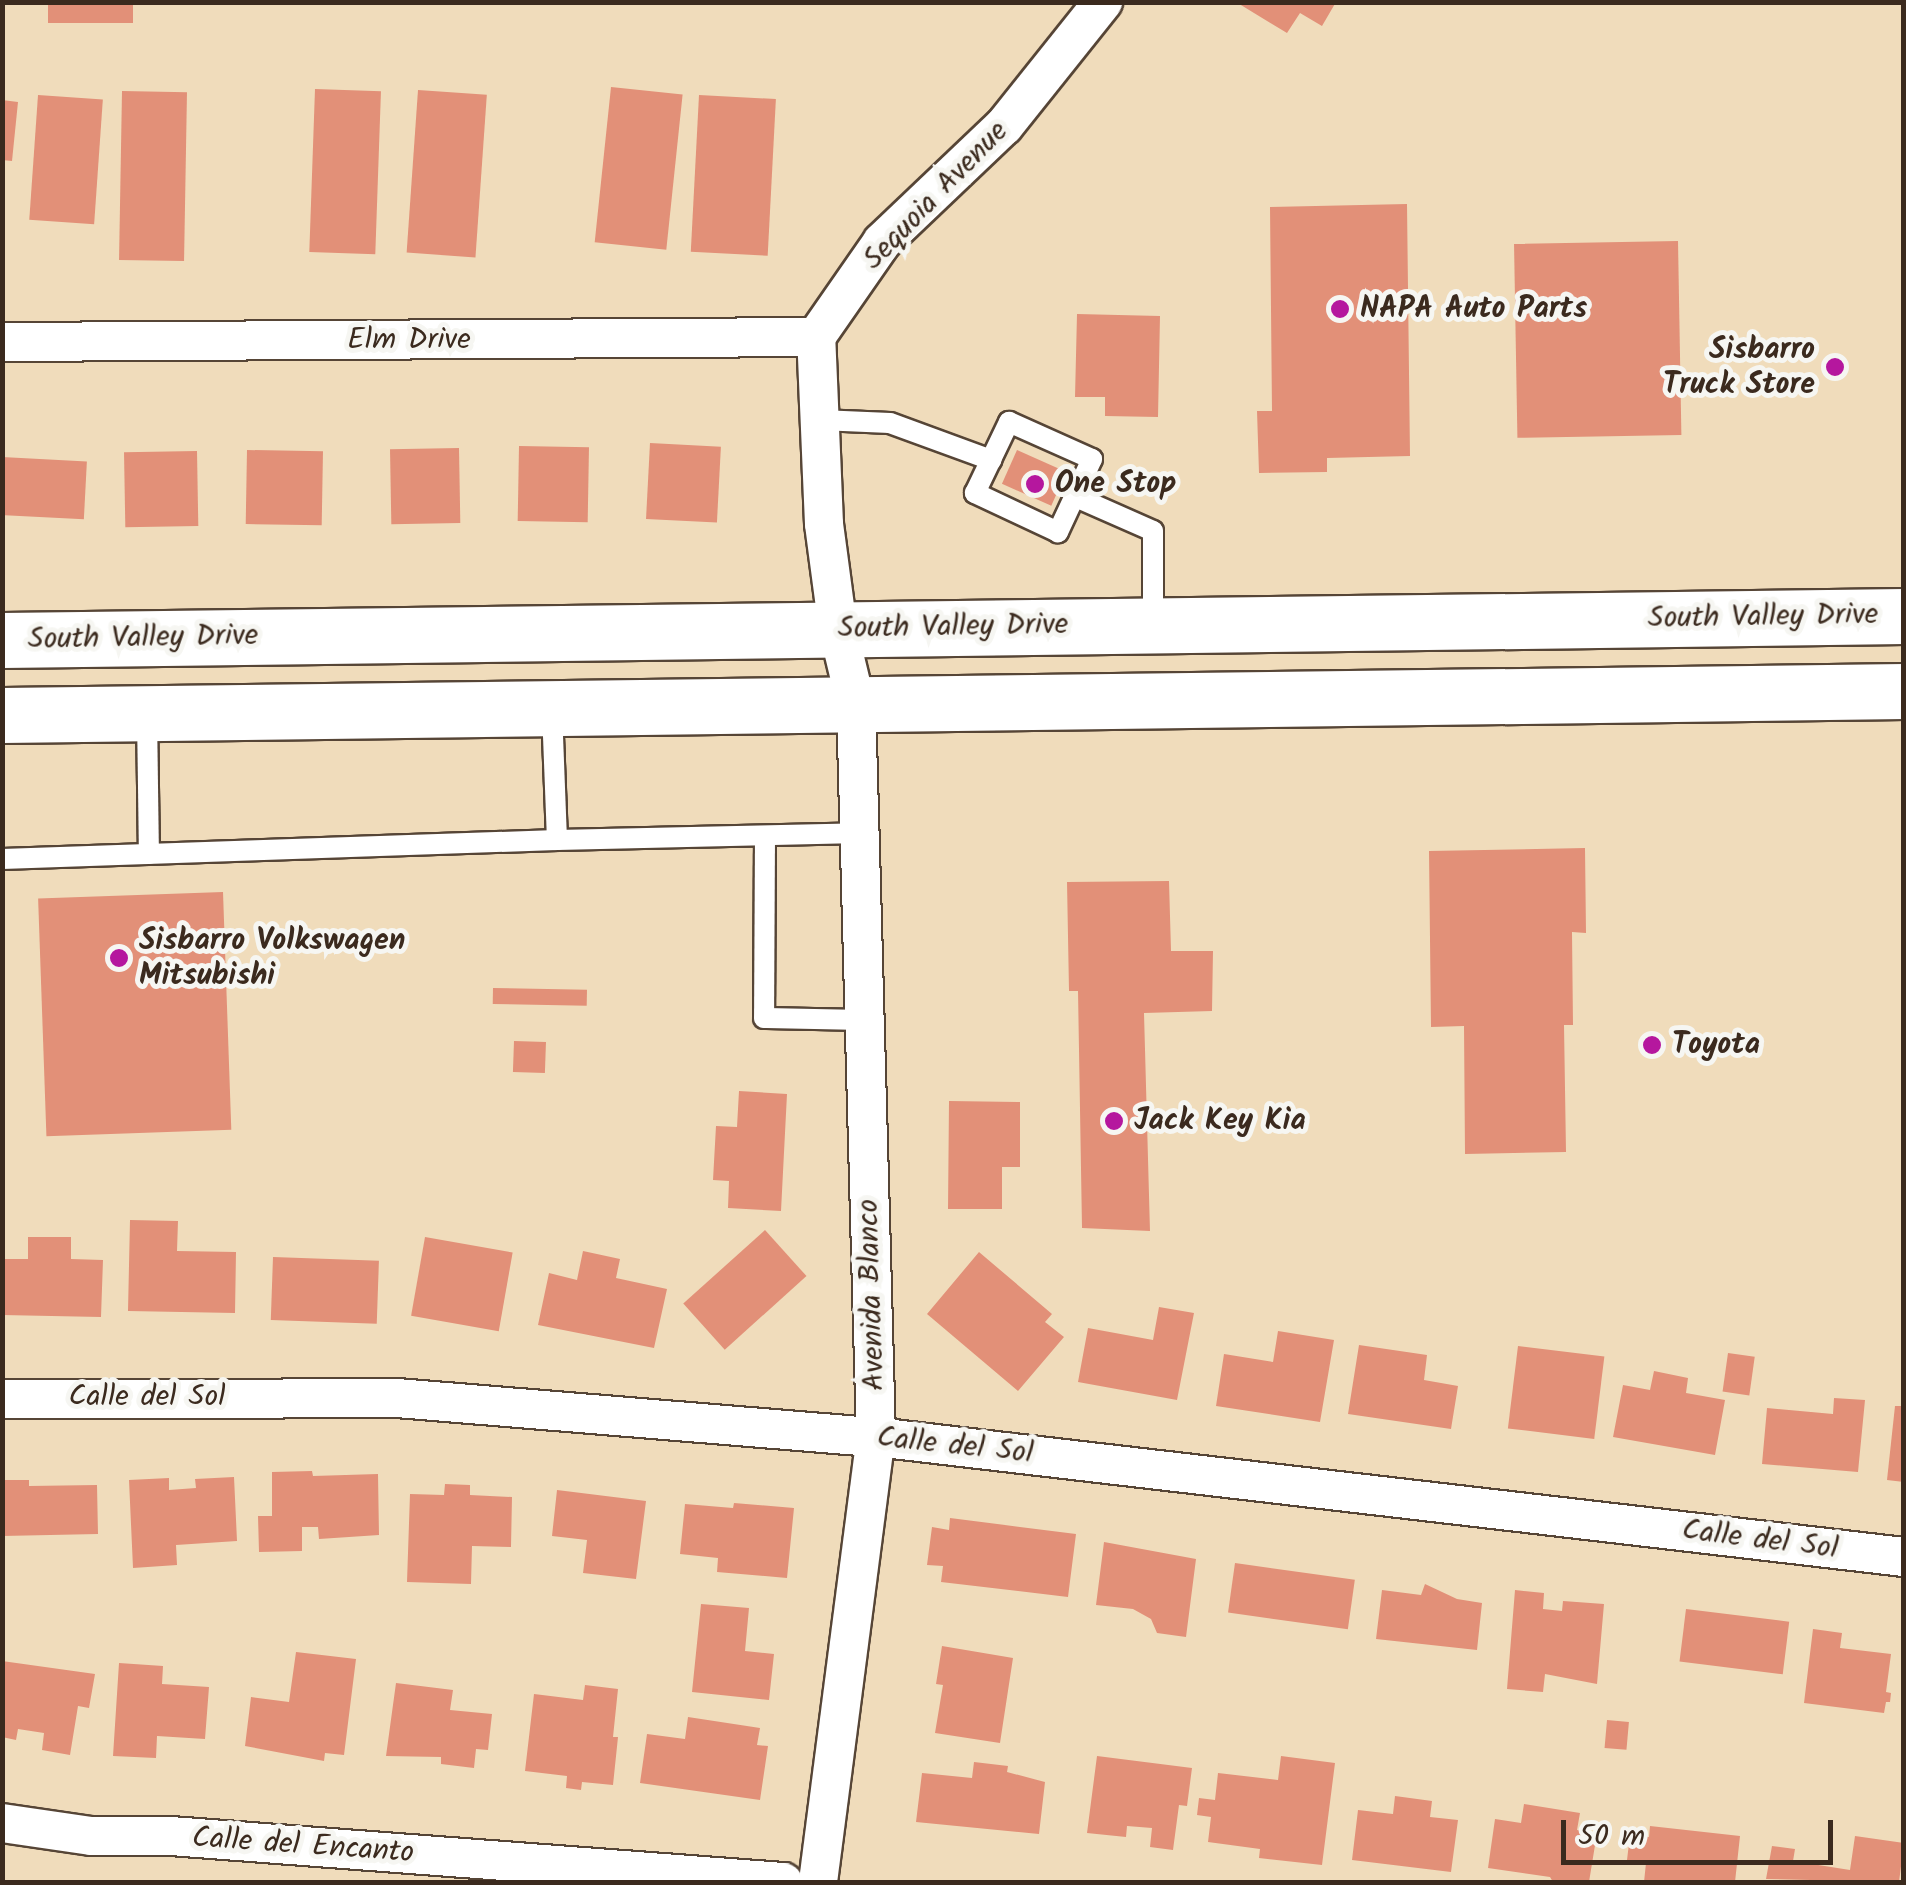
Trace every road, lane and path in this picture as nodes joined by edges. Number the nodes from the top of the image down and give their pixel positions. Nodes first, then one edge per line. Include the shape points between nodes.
1 (1103, 2) edge
2 (816, 338) junction
3 (2, 342) edge
4 (820, 420) junction
5 (990, 460) junction
6 (1076, 497) junction
7 (1904, 616) edge
8 (1154, 625) junction
9 (838, 629) junction
10 (2, 640) edge
11 (1904, 691) edge
12 (856, 704) junction
13 (552, 708) junction
14 (146, 713) junction
15 (2, 715) edge
16 (860, 833) junction
17 (766, 836) junction
18 (557, 840) junction
19 (150, 854) junction
20 (2, 859) edge
21 (865, 1020) junction
22 (2, 1399) edge
23 (876, 1437) junction
24 (1904, 1556) edge
25 (2, 1822) edge
26 (783, 1882) edge
27 (818, 1882) edge

1 - 2 street, Sequoia Avenue via 1004,126 882,242
2 - 3 street, Elm Drive
2 - 4 street
4 - 5 lane via 890,422
4 - 9 street
5 - 6 lane via 975,493 1058,532
5 - 6 lane via 1009,422 1092,459
6 - 8 lane via 1153,530
7 - 8 main road, South Valley Drive
8 - 9 main road, South Valley Drive
9 - 10 main road, South Valley Drive
9 - 12 street
11 - 12 main road
12 - 13 main road
12 - 16 street, Avenida Blanco
13 - 14 main road
13 - 18 lane
14 - 15 main road
14 - 19 lane
16 - 17 lane
16 - 21 street, Avenida Blanco
17 - 18 lane
17 - 21 lane via 764,1018
18 - 19 lane
19 - 20 lane
21 - 23 street, Avenida Blanco
22 - 23 street, Calle del Sol via 396,1398
23 - 24 street, Calle del Sol
23 - 27 street, Avenida Blanco
25 - 26 street, Calle del Encanto via 92,1836 171,1836

